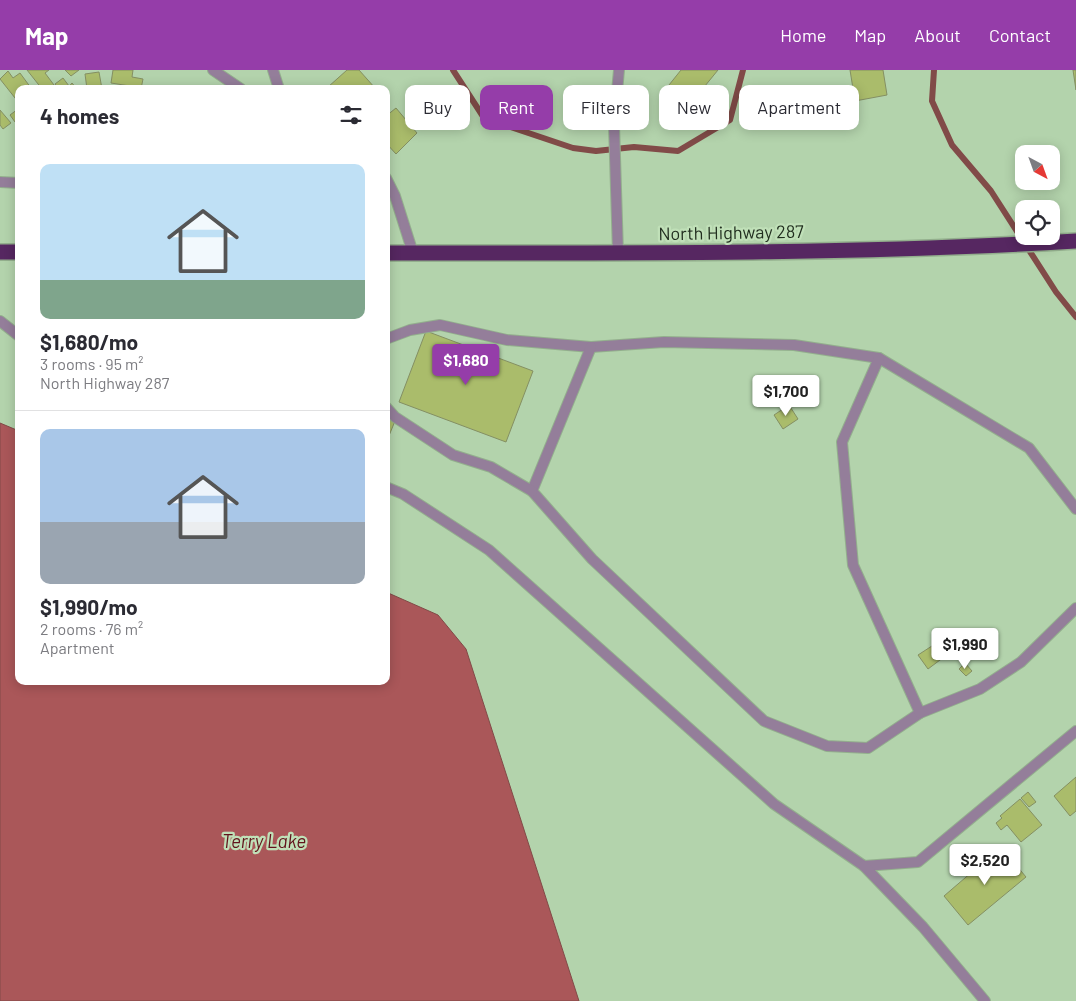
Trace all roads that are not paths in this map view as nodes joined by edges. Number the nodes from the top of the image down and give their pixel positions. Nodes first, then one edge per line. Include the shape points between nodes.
1 (213, 70) edge
2 (272, 70) edge
3 (619, 70) edge
4 (235, 85) edge
5 (278, 85) edge
6 (0, 182) edge
7 (15, 183) edge
8 (390, 186) edge
9 (1076, 241) edge
10 (0, 252) edge
11 (15, 252) edge
12 (390, 253) edge
13 (413, 253) junction
14 (618, 253) junction
15 (0, 321) edge
16 (15, 333) edge
17 (390, 338) edge
18 (591, 347) junction
19 (879, 358) junction
20 (390, 411) edge
21 (390, 489) edge
22 (532, 491) junction
23 (1076, 509) edge
24 (1076, 608) edge
25 (920, 713) junction
26 (1076, 731) edge
27 (864, 866) junction
28 (985, 1001) edge

1 - 4 street
2 - 5 street
3 - 14 street via 614,125
6 - 7 street
8 - 13 street
9 - 14 highway, North Highway 287 via 1002,246
10 - 11 highway
12 - 13 highway, North Highway 287
13 - 14 highway, North Highway 287
15 - 16 street
17 - 18 street via 440,325 507,340
18 - 19 street via 664,342 794,345
18 - 22 street
19 - 23 street via 1029,448
19 - 25 street via 842,442 853,565
20 - 22 street via 453,454 491,467
21 - 27 street via 489,550 774,804
22 - 25 street via 592,559 764,721 827,746 868,748
24 - 25 street via 1021,662 980,689
26 - 27 street via 918,862
27 - 28 street

